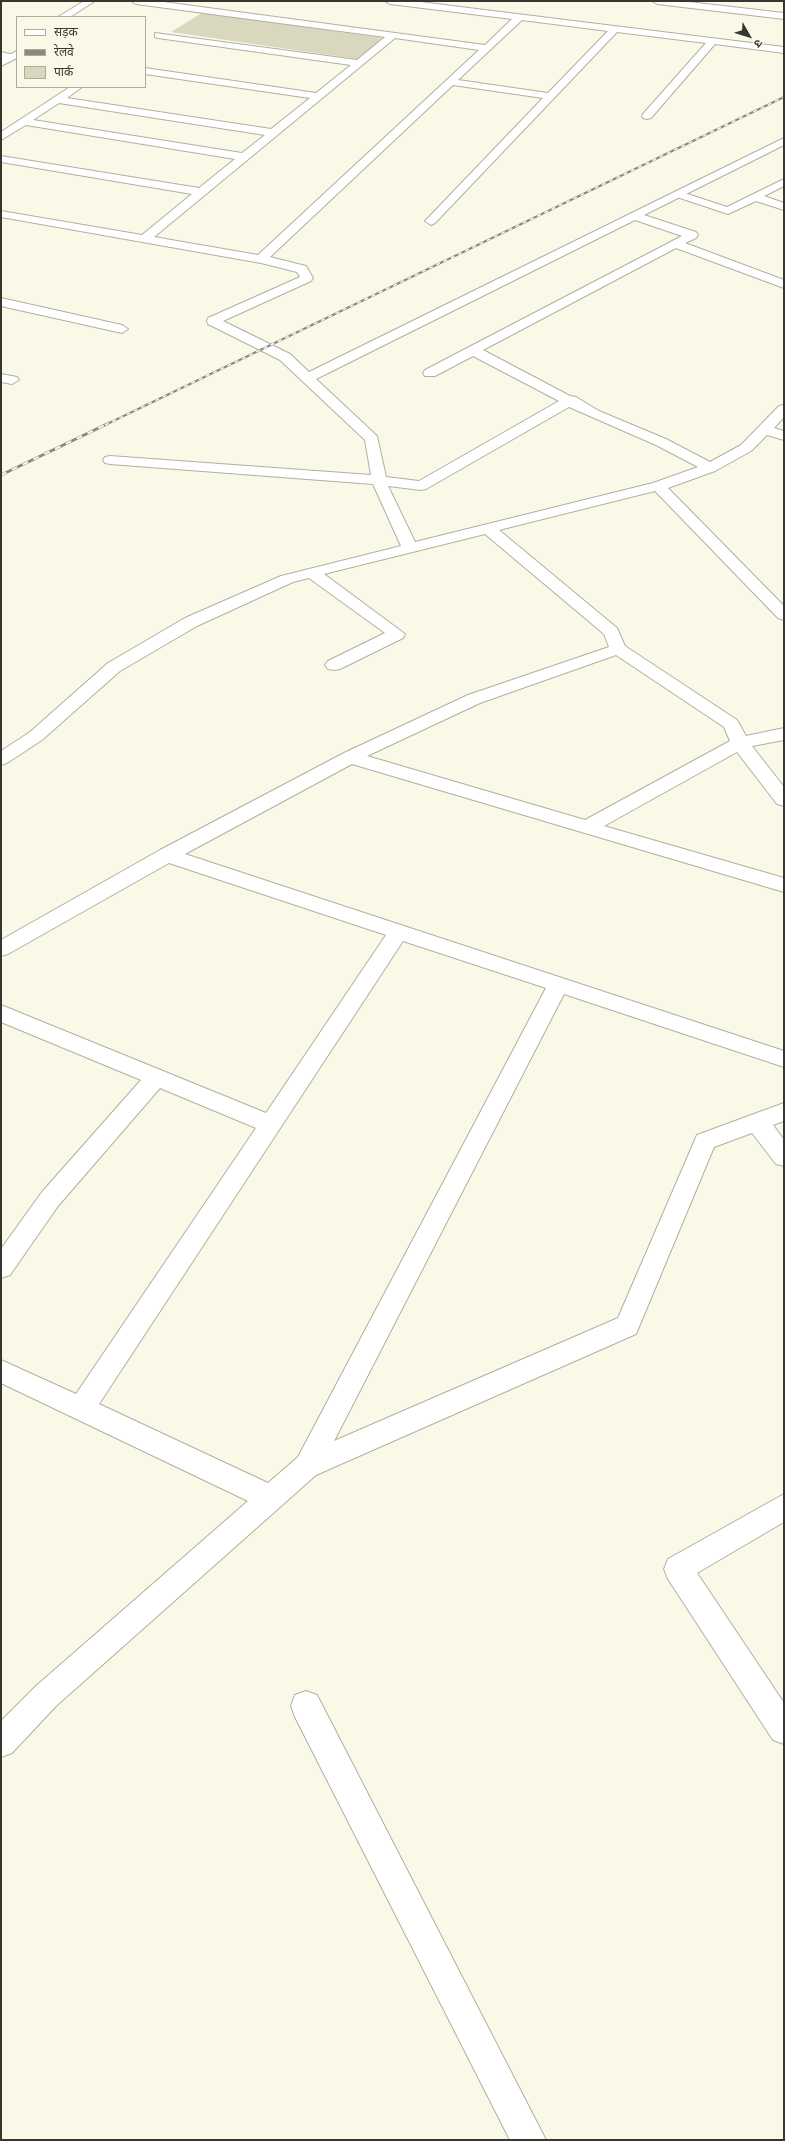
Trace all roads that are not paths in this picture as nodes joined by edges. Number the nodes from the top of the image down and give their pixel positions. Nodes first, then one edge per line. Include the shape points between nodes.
1 (136, 1) edge
2 (390, 1) edge
3 (657, 1) edge
4 (741, 1) edge
5 (94, 3) edge
6 (437, 4) edge
7 (197, 9) junction
8 (732, 10) junction
9 (65, 16) edge
10 (79, 16) edge
11 (784, 16) edge
12 (520, 17) junction
13 (184, 18) dead end
14 (171, 26) dead end
15 (615, 29) junction
16 (393, 36) junction
17 (713, 41) junction
18 (16, 46) edge
19 (487, 48) junction
20 (784, 50) edge
21 (1, 55) edge
22 (14, 56) edge
23 (1, 63) edge
24 (360, 63) junction
25 (146, 71) edge
26 (451, 82) junction
27 (75, 88) edge
28 (318, 96) junction
29 (551, 96) junction
30 (57, 100) junction
31 (647, 116) dead end
32 (24, 122) junction
33 (274, 133) junction
34 (1, 137) edge
35 (784, 141) edge
36 (244, 157) junction
37 (1, 159) edge
38 (784, 182) edge
39 (201, 192) junction
40 (678, 194) junction
41 (756, 197) junction
42 (784, 207) edge
43 (1, 214) edge
44 (634, 216) junction
45 (431, 221) dead end
46 (144, 239) junction
47 (676, 244) junction
48 (261, 260) junction
49 (784, 284) edge
50 (1, 302) edge
51 (122, 329) dead end
52 (474, 350) junction
53 (430, 373) dead end
54 (309, 377) junction
55 (571, 400) junction
56 (784, 409) edge
57 (764, 429) junction
58 (784, 436) edge
59 (110, 460) dead end
60 (710, 468) junction
61 (379, 480) junction
62 (658, 486) junction
63 (487, 528) junction
64 (410, 548) junction
65 (312, 573) junction
66 (784, 615) edge
67 (618, 649) junction
68 (334, 665) dead end
69 (784, 734) edge
70 (740, 743) junction
71 (350, 756) junction
72 (1, 759) edge
73 (784, 800) edge
74 (587, 827) junction
75 (167, 855) junction
76 (784, 885) edge
77 (399, 931) junction
78 (1, 949) edge
79 (559, 984) junction
80 (1, 1013) edge
81 (784, 1058) edge
82 (157, 1077) junction
83 (784, 1112) edge
84 (757, 1122) junction
85 (270, 1124) junction
86 (784, 1157) edge
87 (1, 1268) edge
88 (1, 1371) edge
89 (81, 1409) junction
90 (307, 1466) junction
91 (271, 1498) junction
92 (784, 1506) edge
93 (306, 1706) dead end
94 (784, 1729) edge
95 (1, 1742) edge
96 (529, 2140) edge

1 - 7 street
2 - 6 street
3 - 8 street
4 - 8 street
5 - 9 street
5 - 10 street
6 - 12 street
7 - 13 street
7 - 16 street
8 - 11 street
12 - 15 street
12 - 19 street
14 - 24 street via 154,37
15 - 17 street
15 - 29 street
16 - 19 street
16 - 24 street
17 - 20 street
17 - 31 street
18 - 21 street
19 - 26 street
21 - 22 street
22 - 23 street
24 - 28 street
25 - 28 street
26 - 29 street
26 - 48 street
27 - 30 street
28 - 33 street
29 - 45 street
30 - 32 street
30 - 33 street
32 - 34 street
32 - 36 street
33 - 36 street
35 - 40 street
36 - 39 street
37 - 39 street
38 - 41 lane
39 - 46 street
40 - 41 lane via 728,211
40 - 44 street
41 - 42 lane
43 - 46 street
44 - 47 street via 692,235
44 - 54 street
46 - 48 street
47 - 49 street
47 - 52 street
48 - 54 street via 302,269 307,278 213,321 285,357
50 - 51 street
52 - 53 street
52 - 55 street
54 - 61 street via 372,440
55 - 60 street via 594,414 661,442
55 - 61 street via 421,486
56 - 57 street
57 - 58 street
57 - 60 street via 746,448
59 - 61 street
60 - 62 street
61 - 64 street
62 - 63 street
62 - 66 street
63 - 64 street
63 - 67 street via 611,632
64 - 65 street
65 - 68 street via 397,634
65 - 72 street via 287,579 191,622 114,667 36,736
67 - 70 street via 731,724
67 - 71 street via 474,699
69 - 70 street
70 - 73 street
70 - 74 street
71 - 74 street
71 - 75 street
74 - 76 street
75 - 77 street
75 - 78 street
77 - 79 street
77 - 85 street
79 - 81 street
79 - 90 street
80 - 82 street
82 - 85 street
82 - 87 street via 50,1200
83 - 84 street
84 - 86 street
84 - 90 street via 705,1141 627,1326
85 - 89 street
88 - 89 street
89 - 91 street
90 - 91 street
91 - 95 street via 46,1696
92 - 94 street via 678,1569
93 - 96 street

